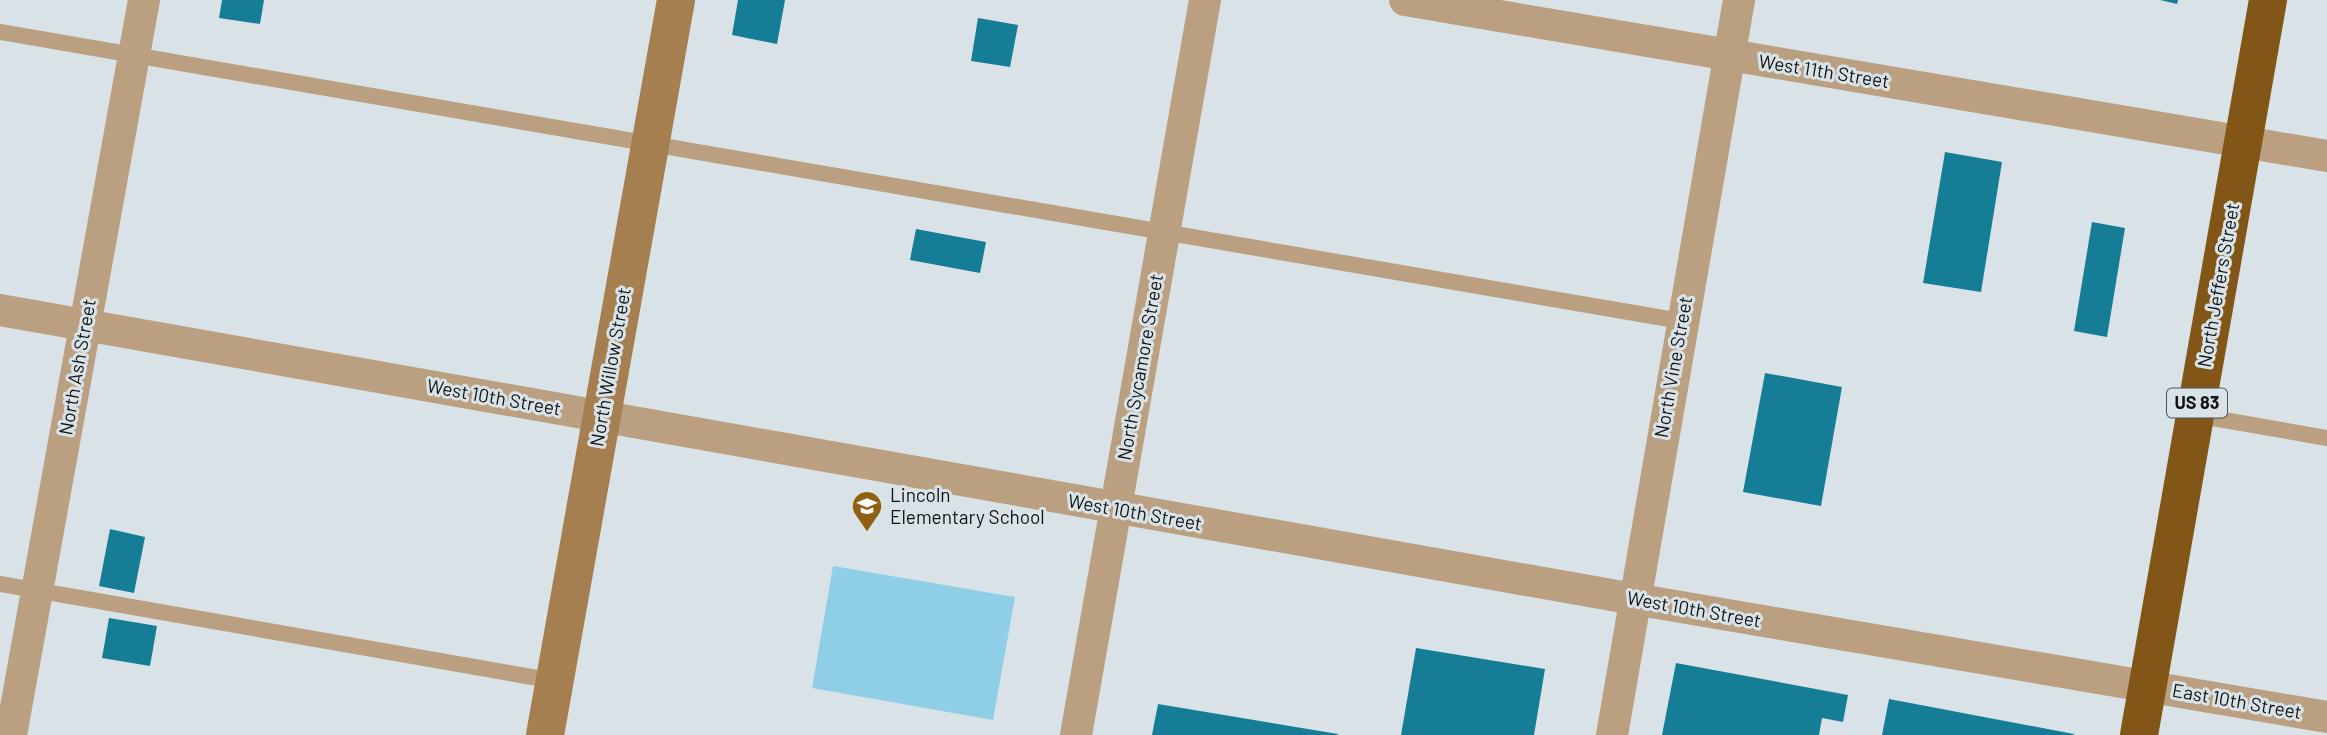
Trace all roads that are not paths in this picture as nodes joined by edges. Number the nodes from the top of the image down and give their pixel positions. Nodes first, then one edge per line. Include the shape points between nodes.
1 (144, 0) edge
2 (676, 0) edge
3 (1205, 0) edge
4 (1405, 0) edge
5 (1739, 0) edge
6 (2267, 0) edge
7 (0, 32) edge
8 (134, 55) junction
9 (1729, 55) junction
10 (2243, 141) junction
11 (650, 143) junction
12 (2327, 156) edge
13 (1164, 233) junction
14 (0, 310) edge
15 (1681, 321) junction
16 (85, 325) junction
17 (2195, 415) junction
18 (602, 416) junction
19 (2327, 438) edge
20 (1116, 508) junction
21 (0, 584) edge
22 (37, 591) junction
23 (1634, 599) junction
24 (555, 681) junction
25 (2148, 685) junction
26 (2327, 717) edge
27 (11, 735) edge
28 (545, 735) edge
29 (1076, 735) edge
30 (1612, 735) edge
31 (2139, 735) edge

1 - 8 street, North Ash Street
2 - 11 main road, North Willow Street
3 - 13 street, North Sycamore Street
4 - 9 street, West 11th Street
5 - 9 street, North Vine Street
6 - 10 highway, North Jeffers Street / US 83
7 - 8 lane
8 - 11 lane
8 - 16 street, North Ash Street
9 - 10 street, West 11th Street
9 - 15 street, North Vine Street
10 - 12 street, West 11th Street
10 - 17 highway, North Jeffers Street / US 83
11 - 13 lane
11 - 18 main road, North Willow Street
13 - 15 lane
13 - 20 street, North Sycamore Street
14 - 16 street, West 10th Street
15 - 23 street, North Vine Street
16 - 18 street, West 10th Street
16 - 22 street, North Ash Street
17 - 19 lane
17 - 25 highway, North Jeffers Street / US 83
18 - 20 street, West 10th Street
18 - 24 main road, North Willow Street
20 - 23 street, West 10th Street
20 - 29 street, North Sycamore Street
21 - 22 lane
22 - 24 lane
22 - 27 street, North Ash Street
23 - 25 street, West 10th Street
23 - 30 street, North Vine Street
24 - 28 main road, North Willow Street
25 - 26 street, East 10th Street
25 - 31 highway, North Jeffers Street / US 83

